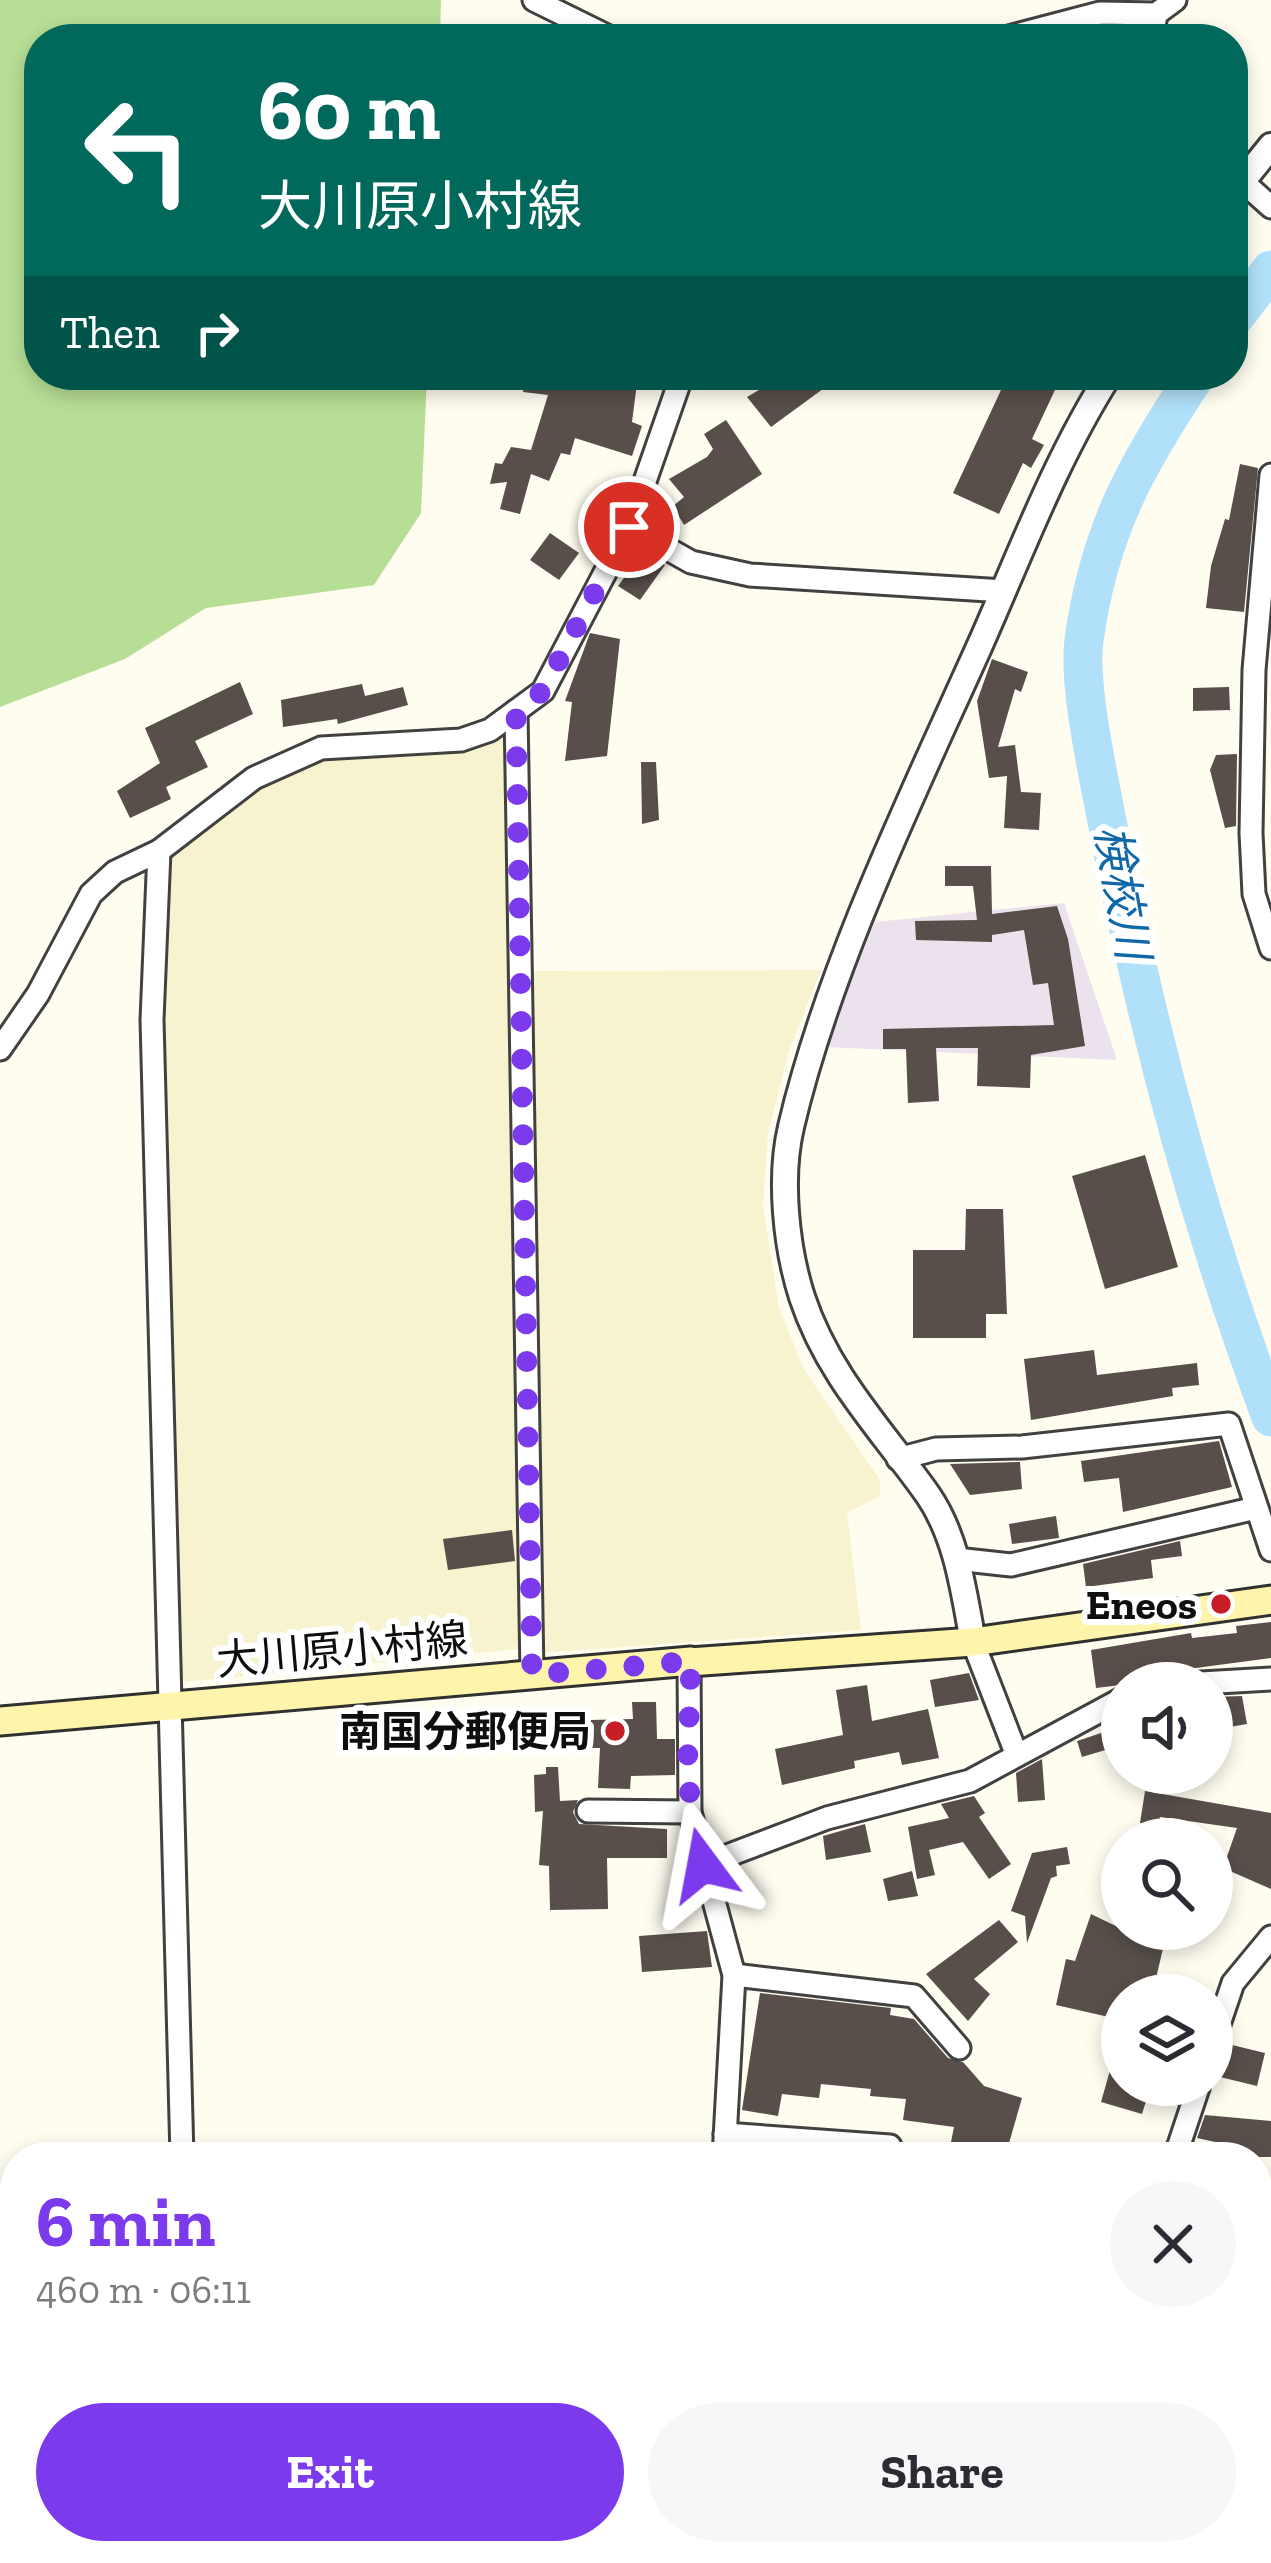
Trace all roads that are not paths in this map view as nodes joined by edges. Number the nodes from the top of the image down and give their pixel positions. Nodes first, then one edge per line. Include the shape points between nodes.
1 (534, 0) edge
2 (1175, 0) edge
3 (1156, 14) junction
4 (583, 24) edge
5 (1058, 24) edge
6 (1154, 24) edge
7 (1271, 146) edge
8 (1248, 188) edge
9 (678, 390) edge
10 (1102, 390) edge
11 (1271, 476) edge
12 (629, 527) junction
13 (1004, 591) junction
14 (516, 711) junction
15 (158, 851) junction
16 (1271, 948) edge
17 (0, 1049) edge
18 (898, 1459) junction
19 (1256, 1508) junction
20 (1271, 1550) edge
21 (956, 1559) junction
22 (1271, 1600) edge
23 (974, 1642) junction
24 (690, 1661) junction
25 (532, 1675) junction
26 (1271, 1679) edge
27 (1233, 1681) edge
28 (170, 1707) junction
29 (1101, 1708) edge
30 (0, 1721) edge
31 (1016, 1753) junction
32 (588, 1811) dead end
33 (690, 1812) junction
34 (703, 1865) junction
35 (1271, 1936) edge
36 (734, 1975) junction
37 (1233, 1984) edge
38 (959, 2048) dead end
39 (1192, 2106) edge
40 (182, 2142) edge
41 (724, 2142) edge
42 (1179, 2142) edge

1 - 4 street
2 - 3 street
3 - 5 street via 1100,13
3 - 6 street
7 - 8 street
9 - 12 street
10 - 13 street
11 - 16 street via 1254,670 1251,833 1254,894
12 - 13 street via 691,562 750,575
12 - 14 street via 543,691
13 - 18 street via 852,946 790,1130 785,1194 801,1293 851,1397
14 - 15 street via 461,740 301,753
14 - 25 street
15 - 17 street via 91,893
15 - 28 street via 152,1020
18 - 19 street via 1229,1424
18 - 21 street via 928,1496
19 - 20 street
19 - 21 street via 1011,1565
21 - 23 street
22 - 23 main road, 大川原小村線
23 - 24 main road, 大川原小村線
23 - 31 street
24 - 25 main road, 大川原小村線
24 - 33 street
25 - 28 main road, 大川原小村線
26 - 27 street
28 - 30 main road, 大川原小村線
28 - 40 street
29 - 31 street
31 - 34 street via 970,1781 826,1818
32 - 33 street
33 - 34 street
34 - 36 street
35 - 37 street
36 - 38 street via 914,1996
36 - 41 street
39 - 42 street

